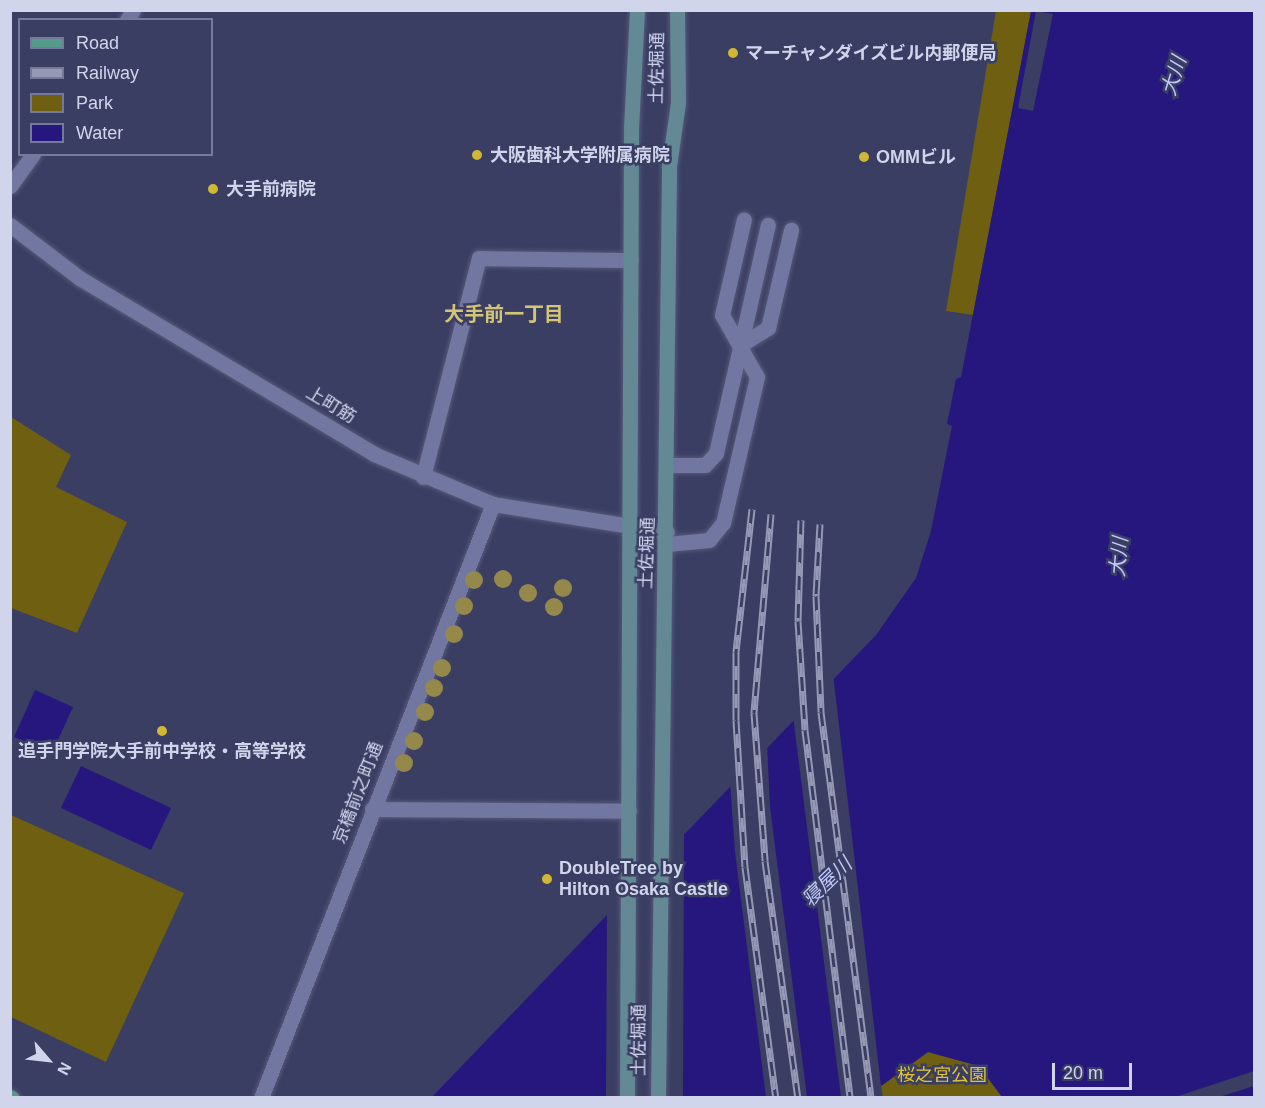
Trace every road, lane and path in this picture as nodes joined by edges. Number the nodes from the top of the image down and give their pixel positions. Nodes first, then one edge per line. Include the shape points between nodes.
1 (637, 10) edge
2 (677, 10) edge
3 (32, 156) edge
4 (10, 186) edge
5 (744, 219) dead end
6 (10, 225) edge
7 (768, 225) dead end
8 (791, 230) dead end
9 (631, 260) junction
10 (742, 344) junction
11 (668, 465) junction
12 (423, 477) junction
13 (493, 504) junction
14 (633, 528) junction
15 (667, 538) junction
16 (372, 809) junction
17 (629, 811) junction
18 (261, 1098) edge
19 (627, 1098) edge
20 (658, 1098) edge

1 - 9 main road, 土佐堀通
2 - 11 main road, 土佐堀通 via 678,103 669,166
3 - 4 street
5 - 10 street, 上町筋 via 722,315
6 - 12 street, 上町筋 via 81,279 374,454
7 - 10 street
8 - 10 street via 768,328
9 - 12 street via 479,258
9 - 14 main road, 土佐堀通
10 - 11 street via 716,453 705,465
10 - 15 street, 上町筋 via 757,377 723,523 709,540
11 - 15 main road, 土佐堀通
12 - 13 street, 上町筋
13 - 14 street, 上町筋
13 - 16 street, 京橋前之町通
14 - 15 street, 上町筋
14 - 17 main road, 土佐堀通
15 - 20 main road, 土佐堀通 via 659,836
16 - 17 street
16 - 18 street, 京橋前之町通
17 - 19 main road, 土佐堀通

